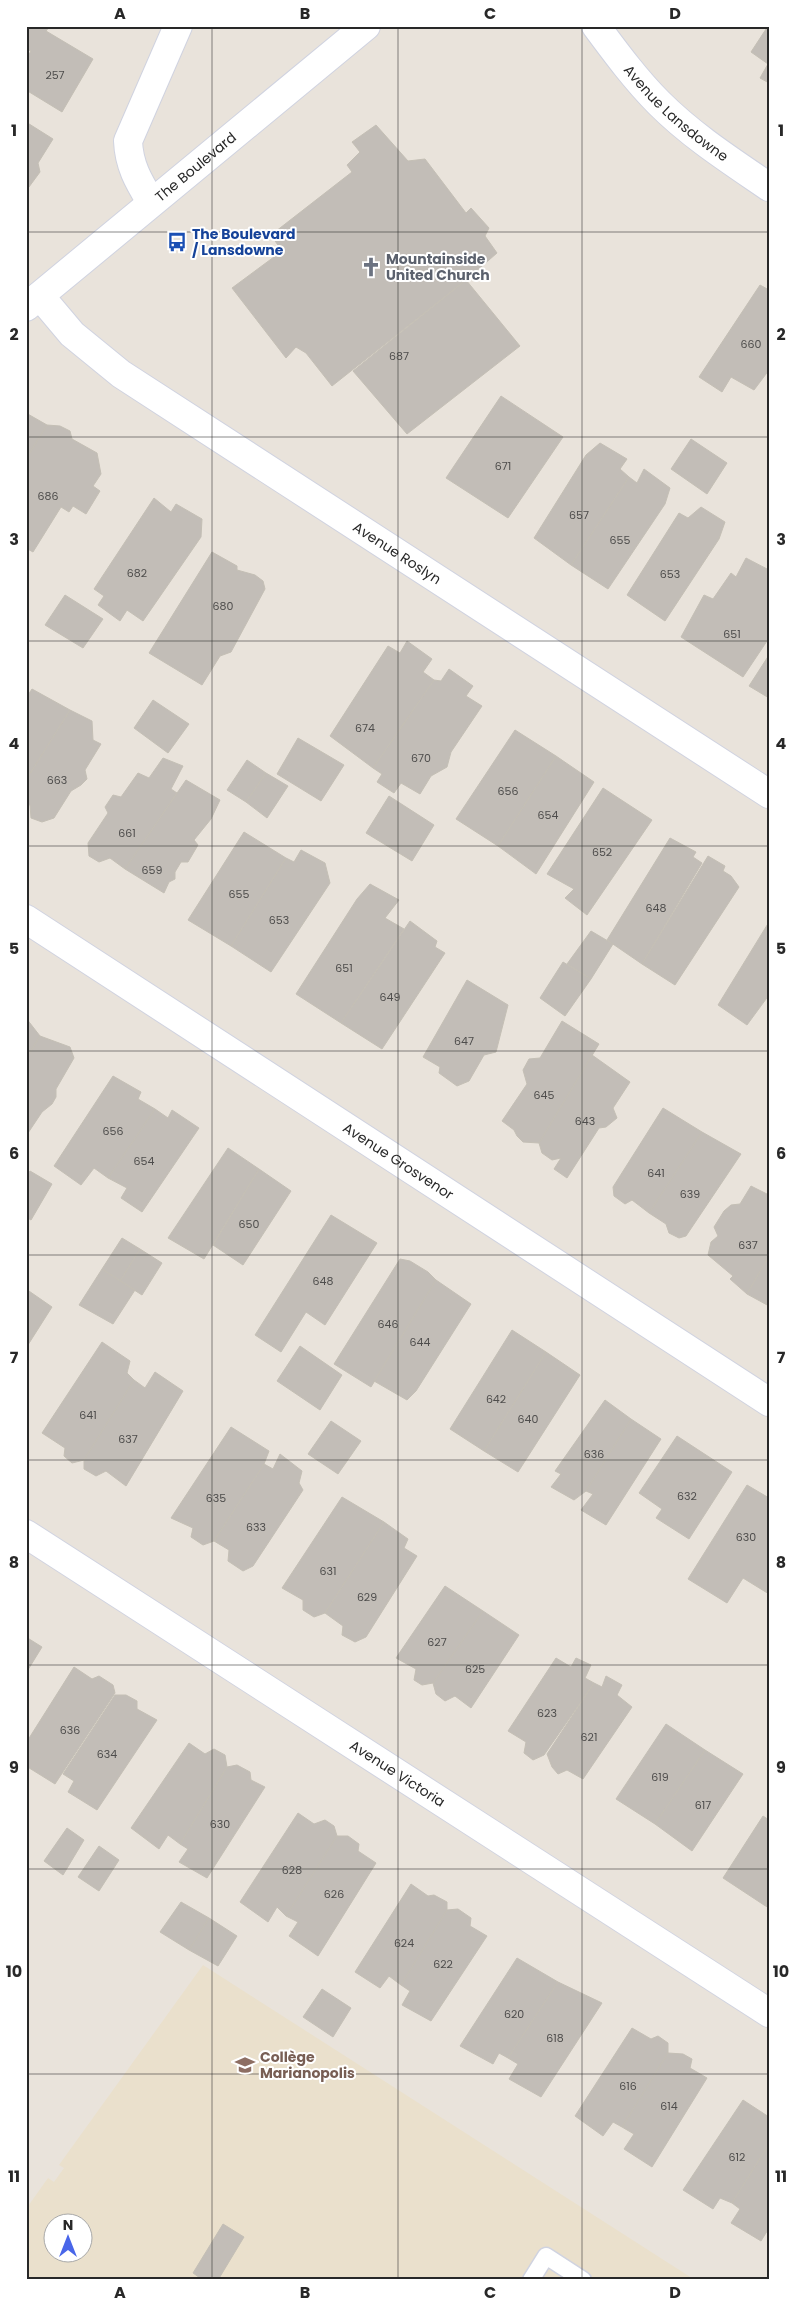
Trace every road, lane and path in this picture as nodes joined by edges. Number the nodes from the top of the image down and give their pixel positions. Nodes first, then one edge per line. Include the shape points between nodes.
1 (178, 26) edge
2 (366, 26) edge
3 (596, 26) edge
4 (769, 187) edge
5 (151, 202) junction
6 (33, 301) edge
7 (769, 794) edge
8 (26, 919) edge
9 (769, 1402) edge
10 (26, 1534) edge
11 (769, 2013) edge
12 (531, 2280) edge
13 (583, 2280) edge

1 - 5 street via 128,141 134,173
2 - 5 street, The Boulevard
3 - 4 street, Avenue Lansdowne via 660,104 717,151
5 - 6 street, The Boulevard
6 - 7 street, Avenue Roslyn via 121,374
8 - 9 street, Avenue Grosvenor
10 - 11 street, Avenue Victoria
12 - 13 lane via 546,2256

